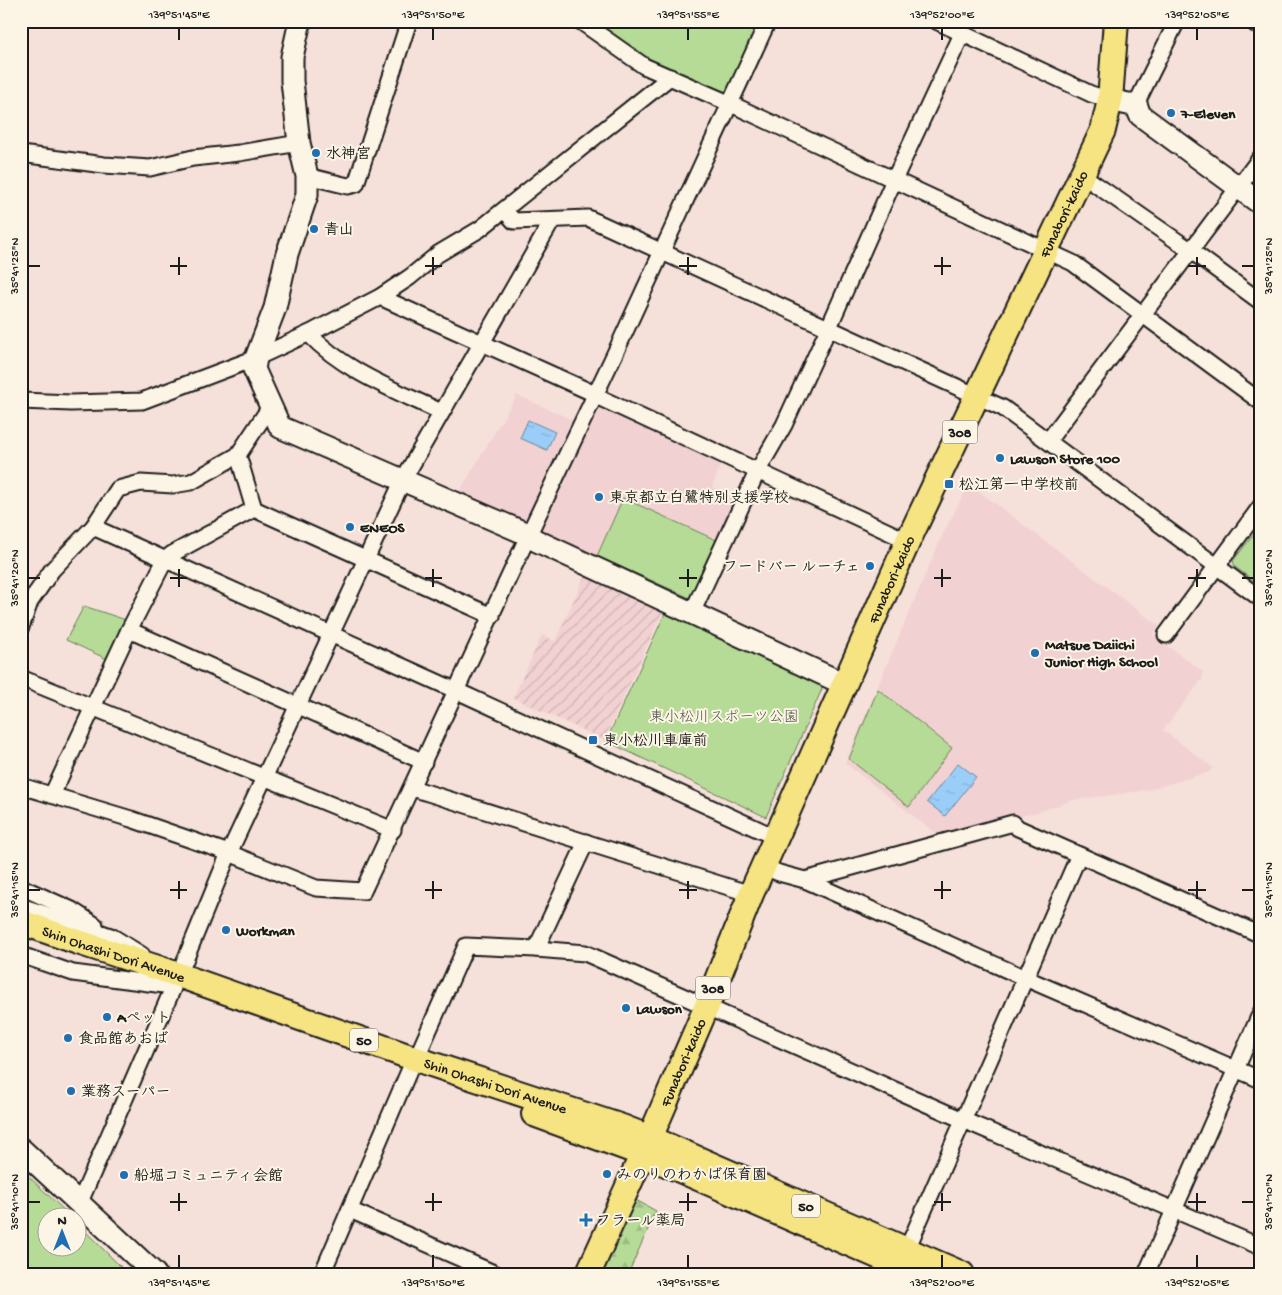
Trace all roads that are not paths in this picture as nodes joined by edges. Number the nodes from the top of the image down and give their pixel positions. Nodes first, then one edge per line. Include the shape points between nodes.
1 (300, 21) edge
2 (410, 21) edge
3 (580, 21) edge
4 (768, 21) edge
5 (936, 21) edge
6 (1116, 21) edge
7 (1177, 21) edge
8 (1251, 21) edge
9 (1261, 28) edge
10 (962, 34) junction
11 (670, 77) junction
12 (1110, 100) junction
13 (731, 104) junction
14 (1136, 104) junction
15 (299, 143) junction
16 (21, 154) edge
17 (1261, 157) edge
18 (1082, 175) junction
19 (307, 176) junction
20 (894, 180) junction
21 (1238, 187) junction
22 (1261, 204) edge
23 (504, 210) junction
24 (552, 220) junction
25 (1047, 250) junction
26 (1190, 250) junction
27 (662, 252) junction
28 (380, 297) junction
29 (1261, 302) edge
30 (1142, 314) junction
31 (829, 328) junction
32 (309, 334) junction
33 (482, 343) junction
34 (256, 358) junction
35 (595, 394) junction
36 (977, 397) junction
37 (21, 400) edge
38 (1261, 402) edge
39 (270, 407) junction
40 (441, 412) junction
41 (1048, 441) junction
42 (238, 455) junction
43 (758, 472) junction
44 (403, 480) junction
45 (1261, 506) edge
46 (254, 509) junction
47 (93, 527) junction
48 (528, 536) junction
49 (908, 541) junction
50 (165, 560) junction
51 (365, 560) junction
52 (1217, 566) junction
53 (1261, 599) edge
54 (25, 601) edge
55 (692, 613) junction
56 (492, 616) junction
57 (21, 627) edge
58 (129, 630) junction
59 (331, 634) junction
60 (1166, 635) dead end
61 (21, 678) edge
62 (844, 684) junction
63 (457, 690) junction
64 (298, 706) junction
65 (93, 707) junction
66 (424, 762) junction
67 (265, 778) junction
68 (21, 786) edge
69 (412, 788) junction
70 (52, 796) junction
71 (393, 830) junction
72 (776, 838) junction
73 (586, 842) junction
74 (229, 853) junction
75 (1079, 855) junction
76 (764, 867) junction
77 (805, 880) junction
78 (21, 887) edge
79 (751, 894) junction
80 (21, 906) edge
81 (21, 922) edge
82 (112, 936) junction
83 (1261, 936) edge
84 (21, 938) edge
85 (536, 949) junction
86 (76, 950) junction
87 (21, 955) edge
88 (1026, 978) junction
89 (171, 980) junction
90 (706, 1008) junction
91 (1261, 1012) edge
92 (412, 1065) junction
93 (1236, 1070) junction
94 (1261, 1080) edge
95 (963, 1120) junction
96 (647, 1146) junction
97 (21, 1149) edge
98 (80, 1202) junction
99 (1174, 1209) junction
100 (350, 1210) junction
101 (1261, 1247) edge
102 (905, 1266) edge
103 (155, 1274) edge
104 (322, 1274) edge
105 (496, 1274) edge
106 (588, 1274) edge
107 (962, 1274) edge
108 (1146, 1274) edge

1 - 15 street via 292,57
2 - 19 street via 356,184 348,186
3 - 11 street via 644,66
4 - 13 street
5 - 10 street
6 - 12 main road, Funabori-kaido / 308
7 - 14 street
8 - 9 street
10 - 12 street
10 - 20 street
11 - 13 street
11 - 23 street
12 - 14 street
12 - 18 main road, Funabori-kaido / 308 via 1103,130
13 - 20 street
13 - 27 street
14 - 21 street via 1140,115
15 - 16 street via 193,158 150,168
15 - 19 street
17 - 21 street
18 - 25 main road, Funabori-kaido / 308
18 - 26 street
19 - 34 street via 307,195 287,254 276,308
20 - 25 street
20 - 31 street
21 - 22 street
21 - 26 street
23 - 24 street via 514,221
23 - 28 street
24 - 27 street via 588,218
24 - 33 street
25 - 30 street via 1073,263
25 - 36 main road, Funabori-kaido / 308
26 - 29 street
26 - 30 street
27 - 31 street
27 - 35 street
28 - 32 street
28 - 33 street
30 - 38 street
30 - 41 street
31 - 36 street
31 - 43 street via 784,425
32 - 34 street
32 - 40 street via 358,372
33 - 35 street
33 - 40 street
34 - 37 street via 142,400 80,403
34 - 39 street via 254,369
35 - 43 street
35 - 48 street
36 - 41 street via 1003,408
36 - 49 main road, Funabori-kaido / 308
39 - 42 street
39 - 44 street via 280,427
40 - 44 street
41 - 52 street
42 - 46 street
42 - 47 street via 191,482 141,483 118,489
43 - 49 street
43 - 55 street
44 - 48 street
44 - 51 street
45 - 52 street
46 - 50 street
46 - 51 street
47 - 50 street
47 - 54 street
48 - 55 street
48 - 56 street
49 - 62 main road, Funabori-kaido / 308
50 - 58 street
50 - 59 street
51 - 56 street
51 - 59 street
52 - 53 street
52 - 60 street
54 - 57 street
55 - 62 street
56 - 63 street
58 - 64 street
58 - 65 street
59 - 63 street
59 - 64 street
61 - 65 street
62 - 72 main road, Funabori-kaido / 308
63 - 66 street
63 - 72 street
64 - 66 street
64 - 67 street
65 - 67 street
65 - 70 street
66 - 69 street
67 - 71 street
67 - 74 street
68 - 70 street
69 - 71 street
69 - 73 street
70 - 74 street
71 - 74 street via 363,891 316,888
72 - 76 main road, Funabori-kaido / 308
73 - 79 street
73 - 85 street
74 - 89 street
75 - 77 street via 1013,823
75 - 83 street
75 - 88 street
76 - 77 street
76 - 79 main road, Funabori-kaido / 308
77 - 88 street
78 - 82 street via 72,910
79 - 90 main road, Funabori-kaido / 308
80 - 82 street
81 - 86 main road, Shin Ohashi Dori Avenue / 50
82 - 89 street
84 - 86 main road, Shin Ohashi Dori Avenue / 50
85 - 90 street via 585,953
85 - 92 street via 466,946
86 - 89 main road, Shin Ohashi Dori Avenue / 50
87 - 89 street via 73,973
88 - 93 street
88 - 95 street
89 - 92 main road, Shin Ohashi Dori Avenue / 50
89 - 98 street
90 - 95 street
90 - 96 main road, Funabori-kaido / 308
91 - 93 street
92 - 96 main road, Shin Ohashi Dori Avenue / 50 via 515,1091
92 - 100 street
93 - 94 street
93 - 99 street
95 - 99 street
95 - 102 street
96 - 102 main road, Shin Ohashi Dori Avenue / 50
96 - 106 main road, Funabori-kaido / 308
97 - 98 street
98 - 103 street
99 - 101 street
99 - 108 street
100 - 104 street
100 - 105 street
102 - 107 main road, Shin Ohashi Dori Avenue / 50

